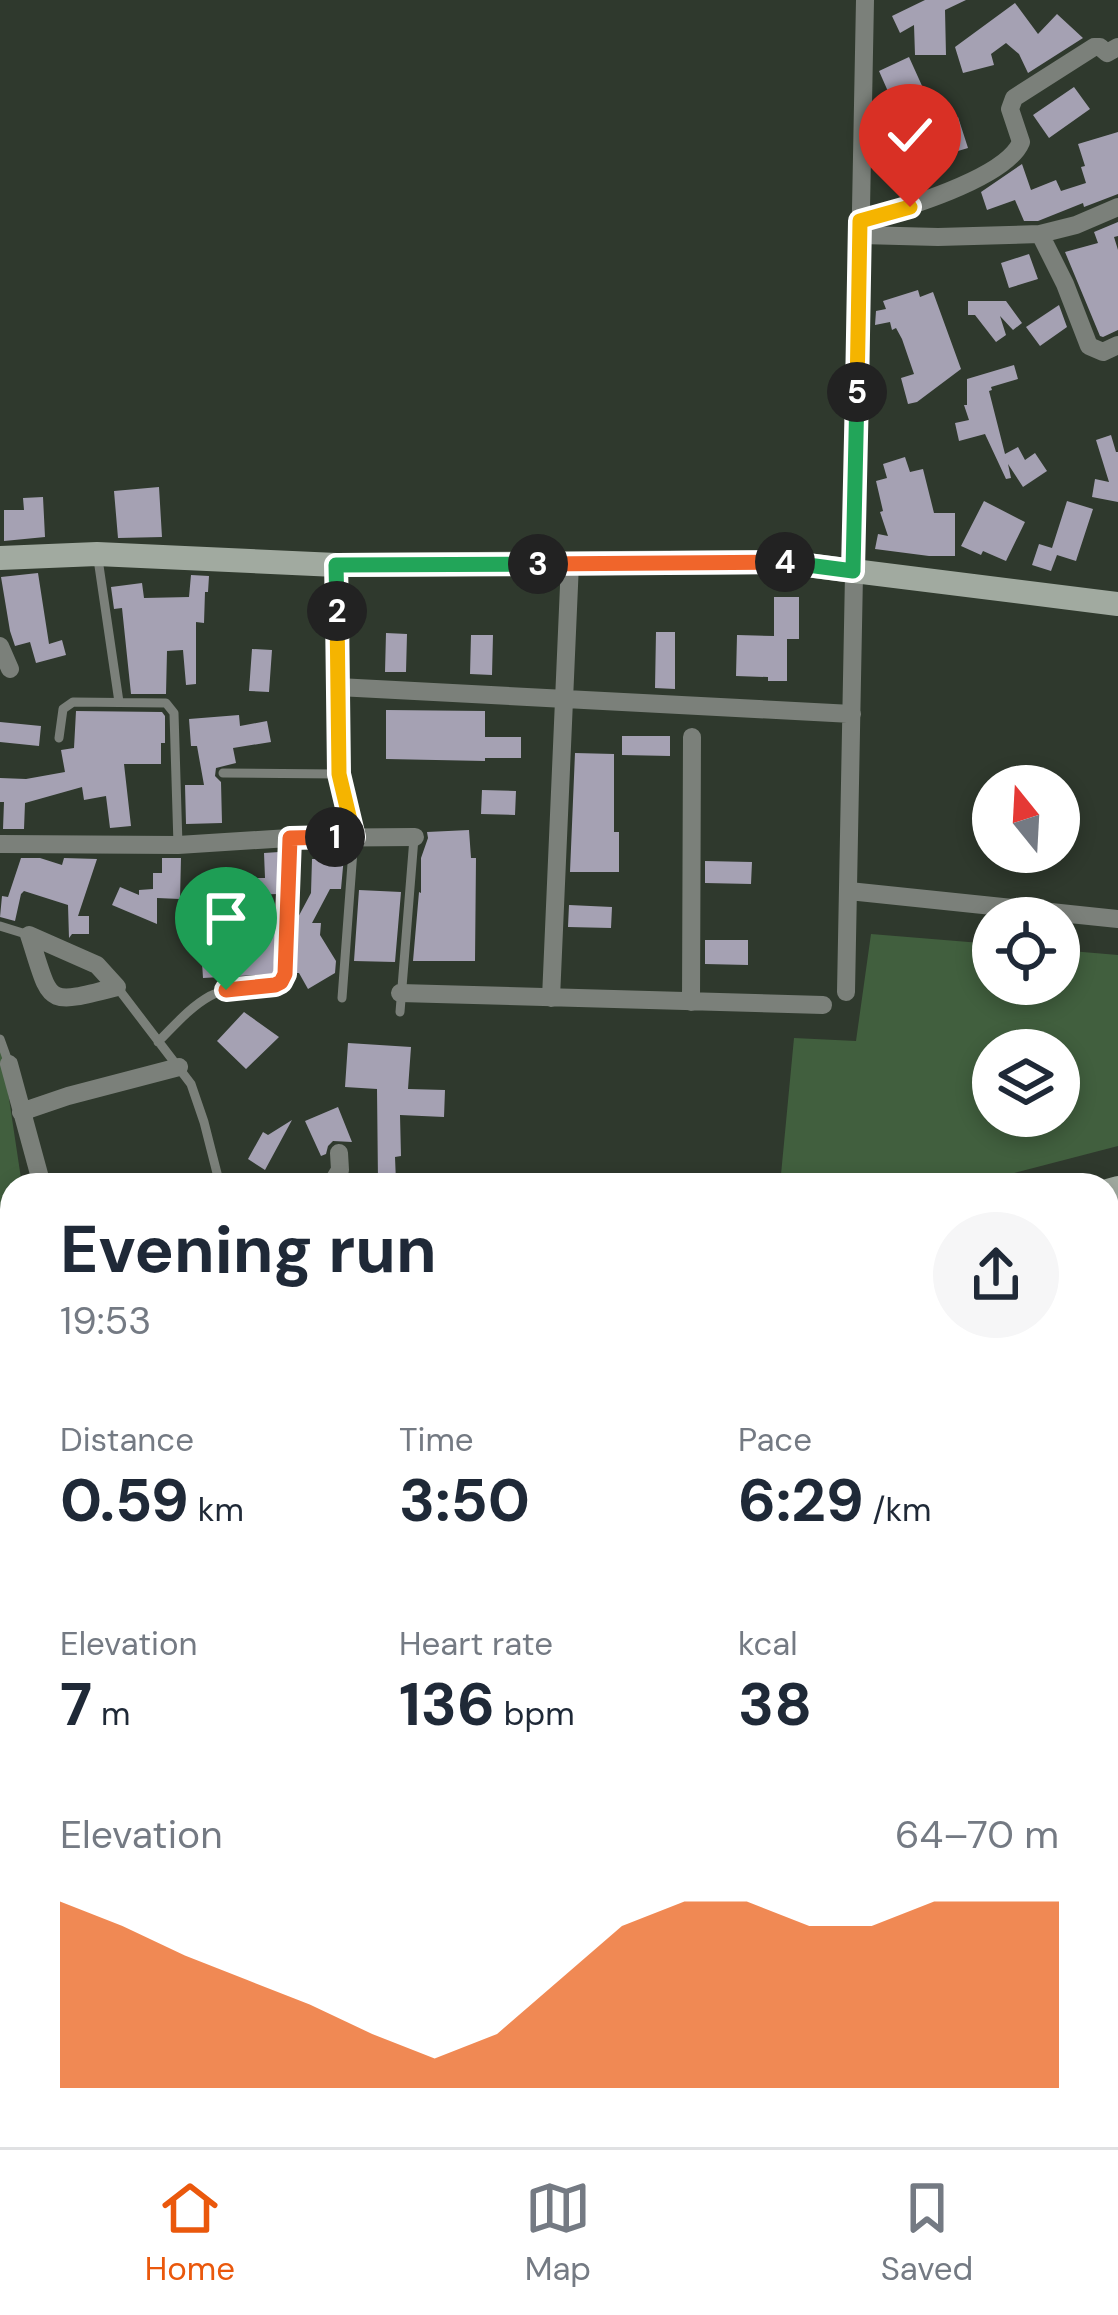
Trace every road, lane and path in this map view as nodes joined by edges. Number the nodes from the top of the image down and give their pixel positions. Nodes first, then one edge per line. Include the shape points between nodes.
1 (865, 0) edge
2 (1118, 47) edge
3 (1118, 208) edge
4 (861, 228) junction
5 (1040, 235) junction
6 (1118, 345) edge
7 (97, 554) junction
8 (0, 558) edge
9 (570, 563) junction
10 (336, 565) junction
11 (853, 571) junction
12 (1118, 604) edge
13 (0, 646) edge
14 (10, 669) dead end
15 (338, 686) junction
16 (562, 698) junction
17 (119, 702) junction
18 (852, 714) junction
19 (692, 737) dead end
20 (59, 738) dead end
21 (224, 773) dead end
22 (339, 774) junction
23 (354, 837) junction
24 (415, 837) joint
25 (290, 838) junction
26 (0, 844) edge
27 (178, 845) junction
28 (849, 891) junction
29 (1118, 919) edge
30 (0, 926) edge
31 (29, 935) junction
32 (117, 987) junction
33 (846, 992) dead end
34 (342, 998) dead end
35 (551, 998) junction
36 (691, 1002) junction
37 (400, 1003) joint
38 (823, 1005) dead end
39 (0, 1039) edge
40 (158, 1042) junction
41 (9, 1064) joint
42 (179, 1067) junction
43 (22, 1112) junction
44 (339, 1153) dead end
45 (39, 1173) edge
46 (217, 1173) edge
47 (338, 1173) edge

1 - 4 street
2 - 4 street via 1094,47 1014,98 1017,152 959,188
3 - 5 street
4 - 5 street
4 - 11 street
5 - 6 street via 1089,346 1103,352
7 - 8 street
7 - 10 street
7 - 17 lane
9 - 10 street
9 - 11 street via 782,562
9 - 16 street
10 - 15 street
11 - 12 street
11 - 18 street
13 - 14 street
15 - 16 street
15 - 22 street
16 - 18 street
16 - 35 street
17 - 20 lane via 62,709
17 - 27 lane via 166,704 174,713
18 - 28 street
19 - 36 street
21 - 22 lane
22 - 23 street
23 - 24 street
23 - 25 street
23 - 34 lane
24 - 37 lane
25 - 27 street
25 - 40 lane via 284,977 209,997
26 - 27 street
28 - 29 street
28 - 33 street
30 - 31 lane
31 - 32 street via 97,964
31 - 32 street via 54,996
32 - 40 lane
35 - 36 street
35 - 37 street
36 - 38 street
39 - 41 lane
40 - 42 lane
41 - 43 street
42 - 43 street
42 - 46 lane
43 - 45 street
44 - 47 street

